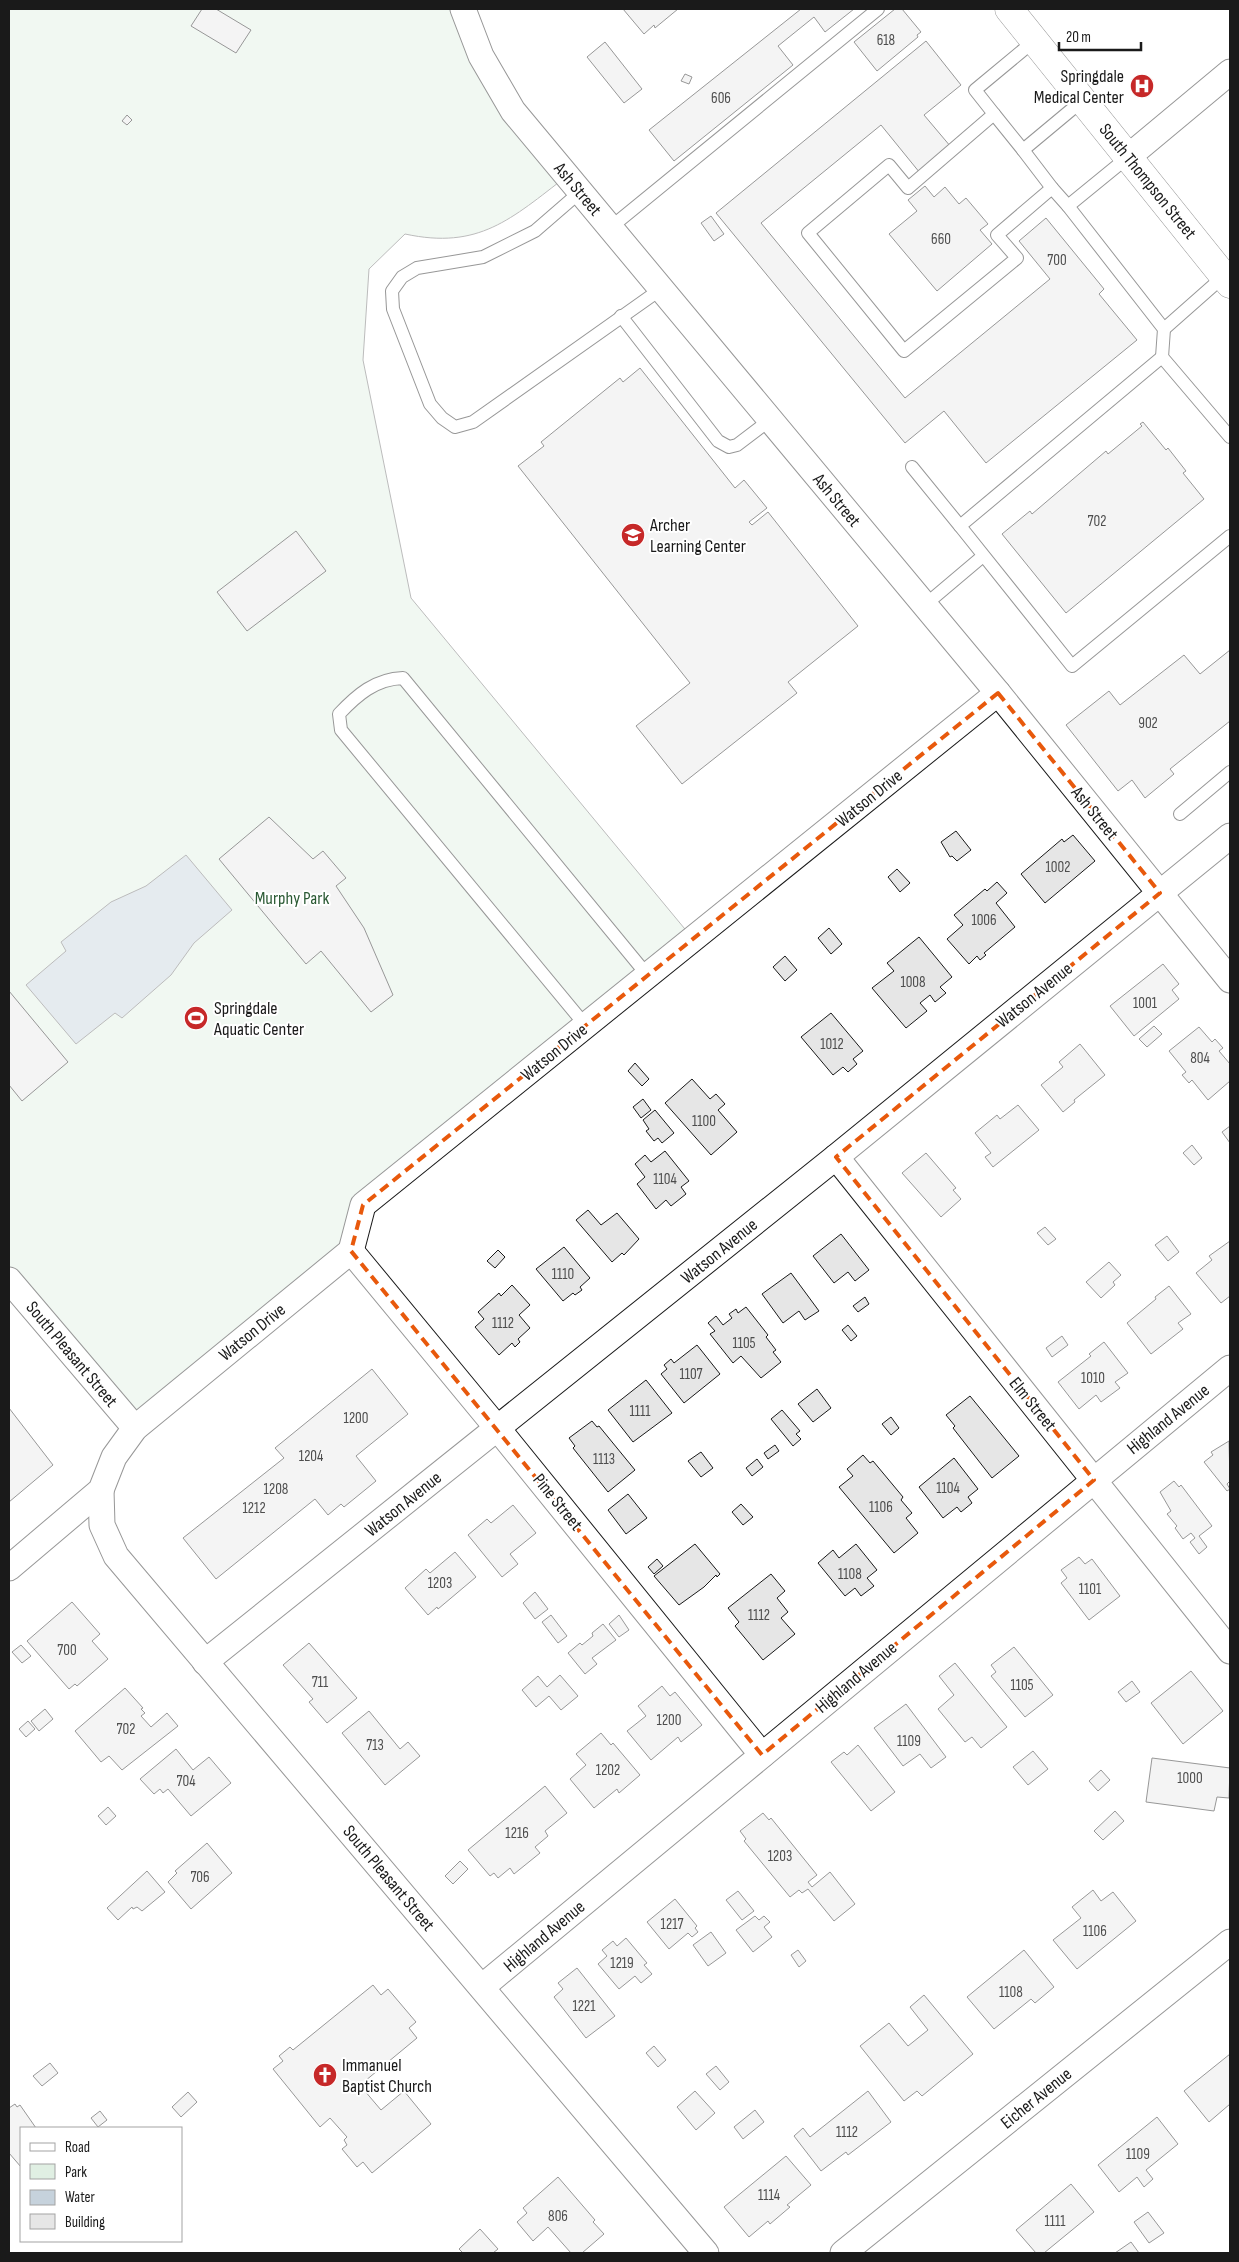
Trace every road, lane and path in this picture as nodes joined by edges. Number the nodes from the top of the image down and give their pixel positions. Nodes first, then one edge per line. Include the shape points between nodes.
1 (464, 9) edge
2 (878, 9) edge
3 (1009, 9) edge
4 (1034, 41) junction
5 (1230, 72) edge
6 (1082, 100) junction
7 (994, 114) junction
8 (1023, 150) junction
9 (1128, 157) junction
10 (1052, 188) junction
11 (580, 192) junction
12 (1068, 206) junction
13 (610, 228) junction
14 (1227, 280) edge
15 (661, 289) junction
16 (621, 316) junction
17 (1164, 329) junction
18 (1162, 357) junction
19 (770, 420) junction
20 (1230, 437) edge
21 (912, 467) dead end
22 (960, 526) junction
23 (1230, 536) edge
24 (983, 556) junction
25 (924, 605) junction
26 (998, 693) junction
27 (1230, 772) edge
28 (1180, 814) dead end
29 (1230, 836) edge
30 (1160, 893) junction
31 (648, 976) junction
32 (1230, 980) edge
33 (586, 1026) junction
34 (836, 1157) junction
35 (351, 1252) junction
36 (9, 1280) edge
37 (1230, 1368) edge
38 (135, 1428) junction
39 (498, 1429) junction
40 (1094, 1480) junction
41 (101, 1490) junction
42 (9, 1568) edge
43 (1230, 1651) edge
44 (205, 1662) junction
45 (762, 1755) junction
46 (1230, 1942) edge
47 (482, 1987) junction
48 (706, 2253) edge
49 (843, 2253) edge

1 - 11 street, Ash Street via 481,56 513,111
2 - 13 lane
3 - 4 main road, South Thompson Street
4 - 6 main road, South Thompson Street
4 - 7 lane via 975,90
5 - 9 street
6 - 8 lane
6 - 9 main road, South Thompson Street
7 - 8 lane
7 - 10 lane via 908,188 889,165 808,233 904,351 1017,258 997,235
8 - 10 lane
9 - 12 lane
9 - 14 main road, South Thompson Street
10 - 12 lane
11 - 13 street, Ash Street
11 - 16 lane via 535,231 483,257 417,268 402,277 392,291 393,309 430,404 455,427 472,422
12 - 17 lane
13 - 15 street, Ash Street
14 - 17 lane
15 - 16 lane
15 - 19 street, Ash Street
16 - 19 lane via 718,441 729,447 737,445
17 - 18 lane
18 - 20 lane
18 - 22 lane
19 - 25 street, Ash Street
21 - 22 lane
22 - 24 lane
23 - 24 lane via 1072,666
24 - 25 lane
25 - 26 street, Ash Street
26 - 30 street, Ash Street
26 - 31 street, Watson Drive
27 - 28 lane
29 - 30 street, Watson Avenue
30 - 32 street, Ash Street
30 - 34 street, Watson Avenue
31 - 33 street, Watson Drive
31 - 33 lane via 403,678 391,678 375,684 355,698 339,714 342,730
33 - 35 street, Watson Drive via 363,1205
34 - 39 street, Watson Avenue
34 - 40 street, Elm Street
35 - 38 street, Watson Drive
35 - 39 street, Pine Street
36 - 38 street, South Pleasant Street
37 - 40 street, Highland Avenue
38 - 41 street via 114,1457
39 - 44 street, Watson Avenue
39 - 45 street, Pine Street
40 - 43 street, Elm Street
40 - 45 street, Highland Avenue
41 - 42 street
41 - 44 street, South Pleasant Street via 102,1525 116,1556
44 - 47 street, South Pleasant Street
45 - 47 street, Highland Avenue
46 - 49 street, Eicher Avenue
47 - 48 street, South Pleasant Street

